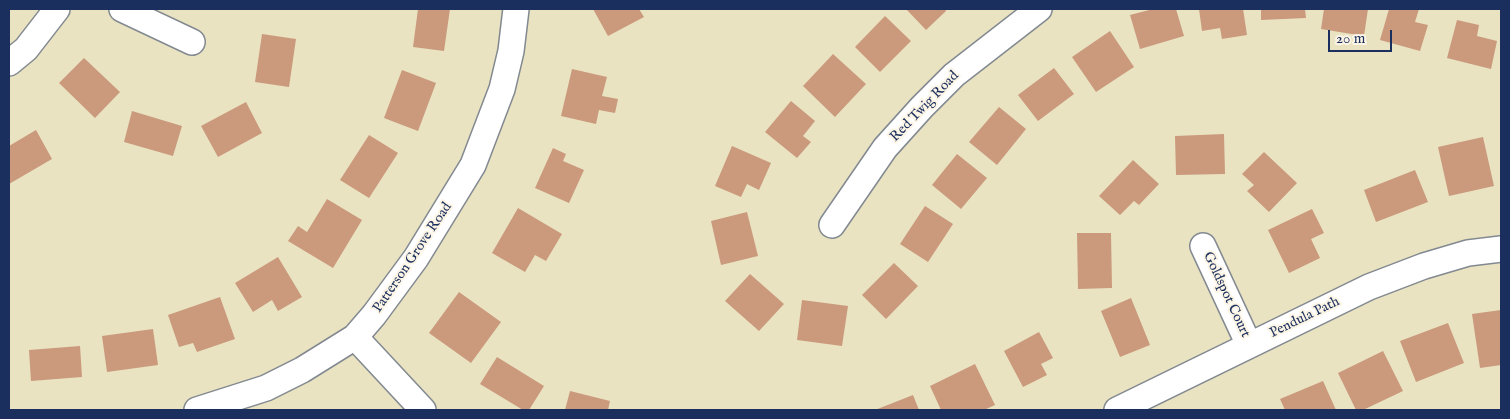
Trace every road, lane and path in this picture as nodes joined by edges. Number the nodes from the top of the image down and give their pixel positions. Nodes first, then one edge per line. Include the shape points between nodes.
1 (57, 9) edge
2 (122, 9) edge
3 (516, 9) edge
4 (1039, 9) edge
5 (192, 42) dead end
6 (9, 63) edge
7 (832, 225) dead end
8 (1203, 246) dead end
9 (1501, 248) edge
10 (355, 337) junction
11 (1249, 345) junction
12 (197, 410) edge
13 (423, 410) edge
14 (1117, 410) edge

1 - 6 street via 26,48
2 - 5 street
3 - 10 street, Patterson Grove Road via 502,89 473,165 416,258
4 - 7 street, Red Twig Road via 954,75 922,107 885,148
8 - 11 street, Goldspot Court
9 - 11 street, Pendula Path via 1468,253 1400,274
10 - 12 street, Patterson Grove Road via 266,388
10 - 13 street
11 - 14 street, Pendula Path

